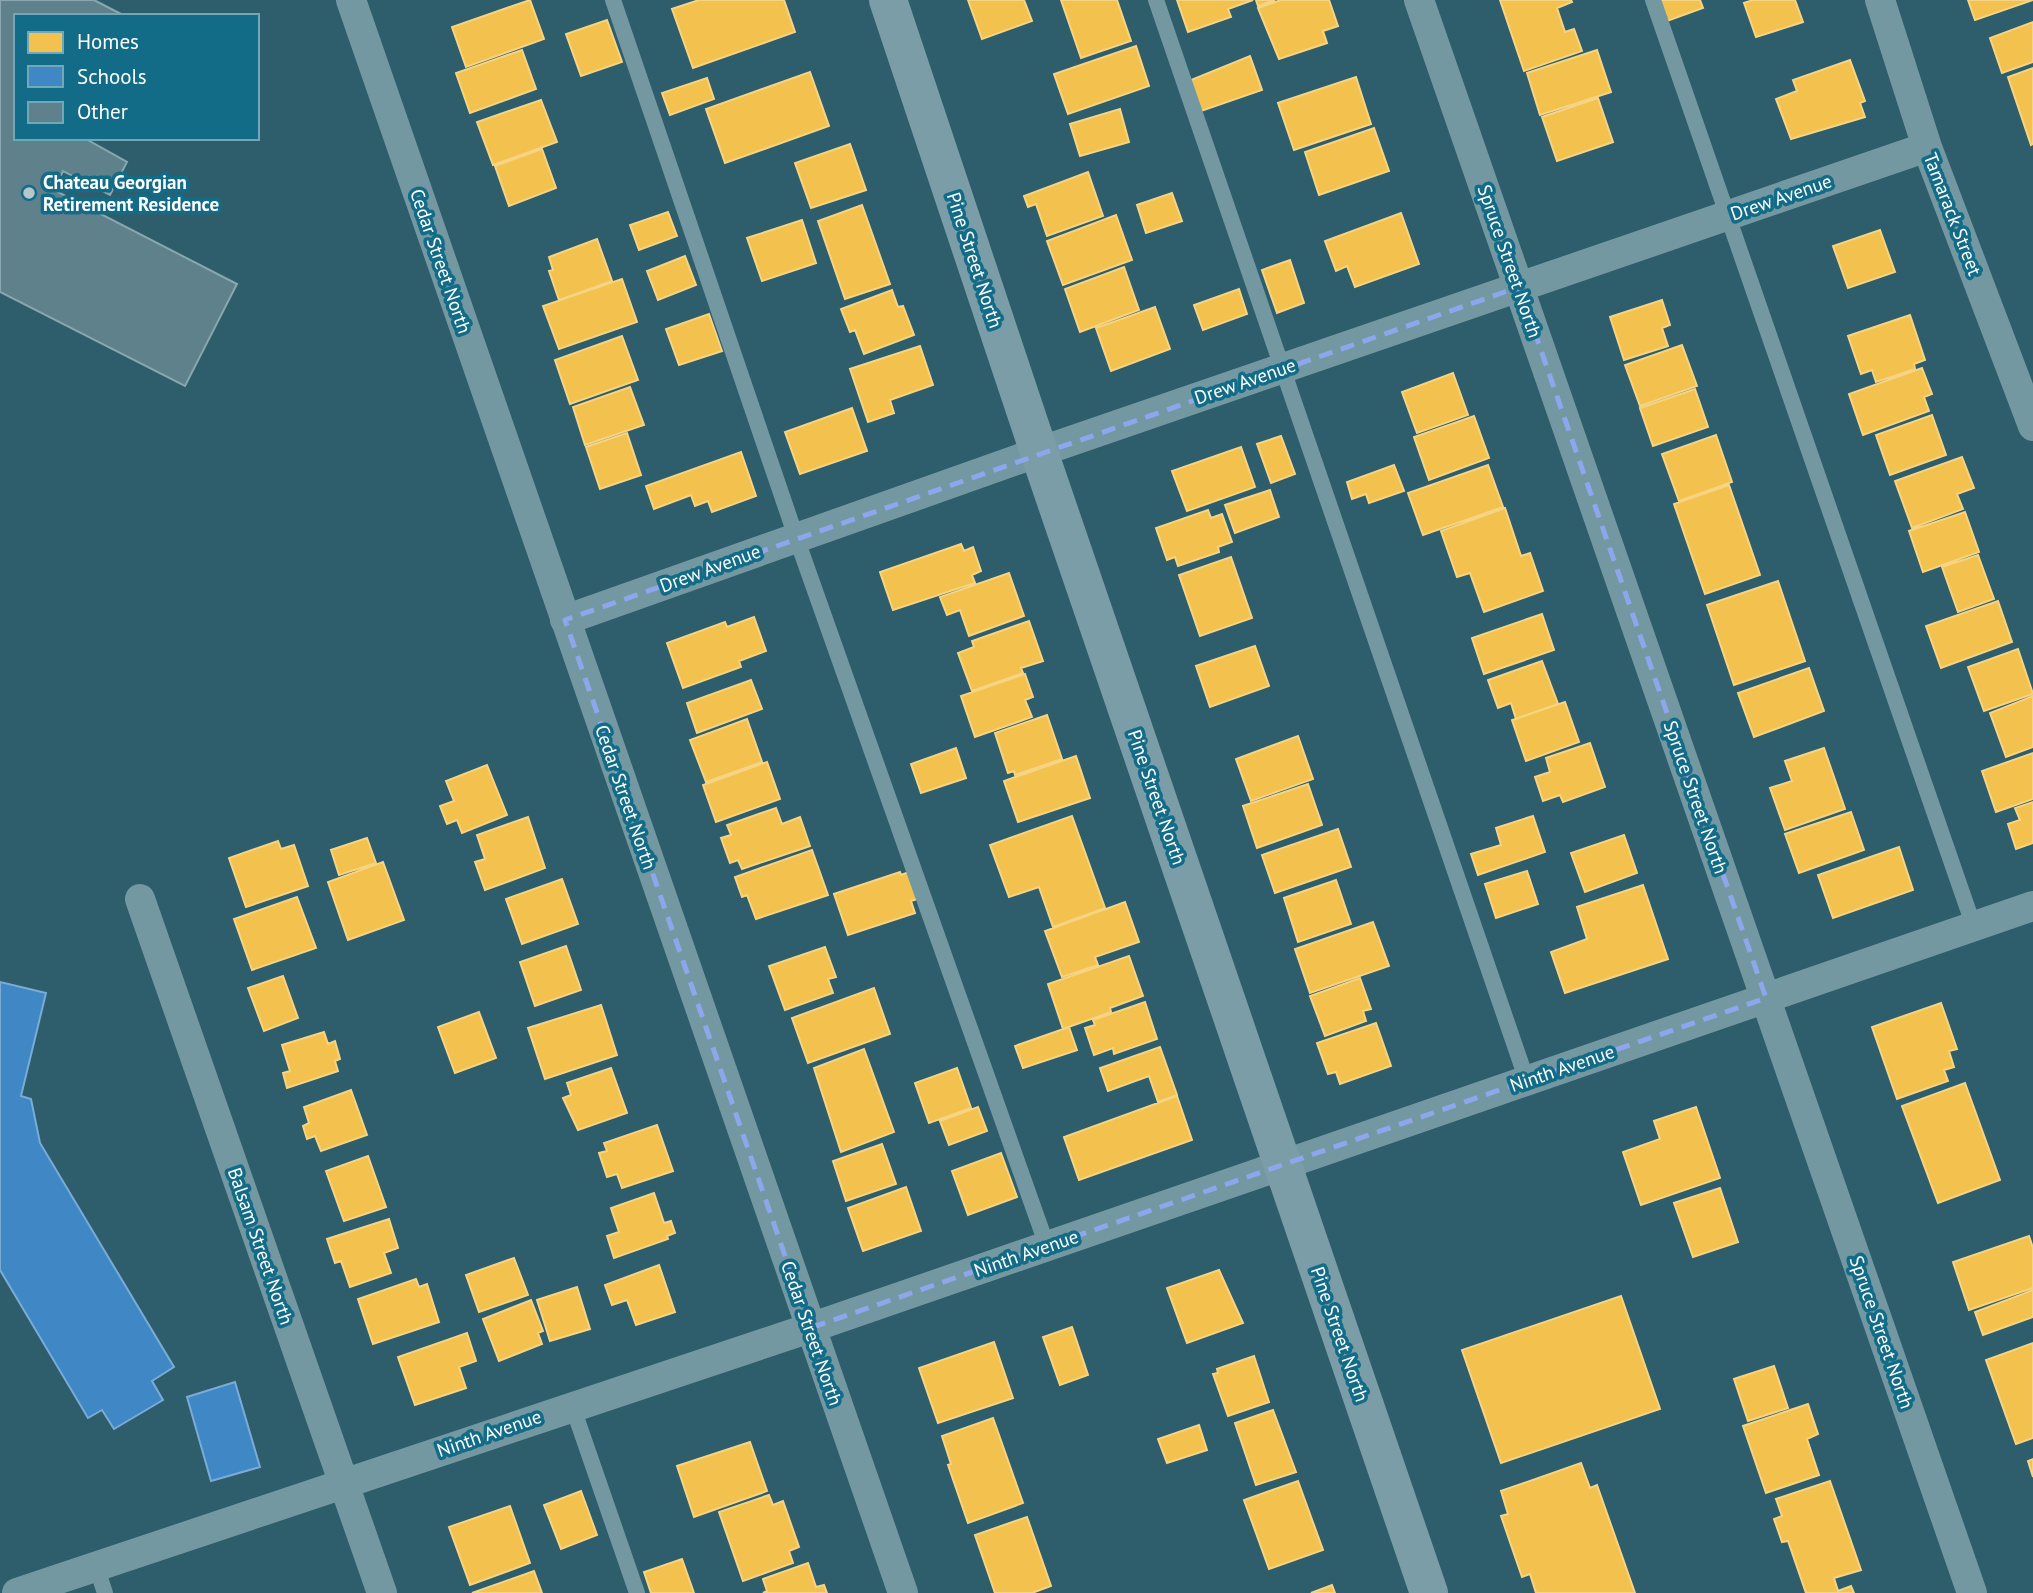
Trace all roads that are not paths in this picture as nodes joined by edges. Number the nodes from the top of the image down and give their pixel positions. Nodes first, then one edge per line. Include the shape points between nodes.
1 (351, 0) edge
2 (613, 0) edge
3 (888, 0) edge
4 (1156, 0) edge
5 (1419, 0) edge
6 (1653, 0) edge
7 (1880, 0) edge
8 (1927, 147) junction
9 (1726, 216) junction
10 (1518, 287) junction
11 (1280, 369) junction
12 (2033, 426) edge
13 (1039, 452) junction
14 (796, 537) junction
15 (565, 620) junction
16 (140, 899) dead end
17 (2033, 906) edge
18 (1974, 927) junction
19 (1766, 998) junction
20 (1527, 1081) junction
21 (1282, 1165) junction
22 (1047, 1246) junction
23 (810, 1328) junction
24 (572, 1405) junction
25 (343, 1483) junction
26 (101, 1580) edge
27 (17, 1593) edge
28 (382, 1593) edge
29 (637, 1593) edge
30 (903, 1593) edge
31 (1429, 1593) edge
32 (1972, 1593) edge

1 - 15 street, Cedar Street North
2 - 14 lane
3 - 13 street, Pine Street North
4 - 11 lane
5 - 10 street, Spruce Street North
6 - 9 lane
7 - 8 street, Tamarack Street
8 - 9 street, Drew Avenue
8 - 12 street, Tamarack Street
9 - 10 street, Drew Avenue
9 - 18 lane
10 - 11 street, Drew Avenue
10 - 19 street, Spruce Street North
11 - 13 street, Drew Avenue
11 - 20 lane
13 - 14 street, Drew Avenue
13 - 21 street, Pine Street North
14 - 15 street, Drew Avenue
14 - 22 lane
15 - 23 street, Cedar Street North
16 - 25 street, Balsam Street North
17 - 18 street, Ninth Avenue
18 - 19 street, Ninth Avenue
19 - 20 street, Ninth Avenue
19 - 32 street, Spruce Street North
20 - 21 street, Ninth Avenue
21 - 22 street, Ninth Avenue
21 - 31 street, Pine Street North
22 - 23 street, Ninth Avenue
23 - 24 street, Ninth Avenue
23 - 30 street, Cedar Street North
24 - 25 street, Ninth Avenue
24 - 29 lane
25 - 26 street, Ninth Avenue
25 - 28 street, Balsam Street North
26 - 27 street, Ninth Avenue

